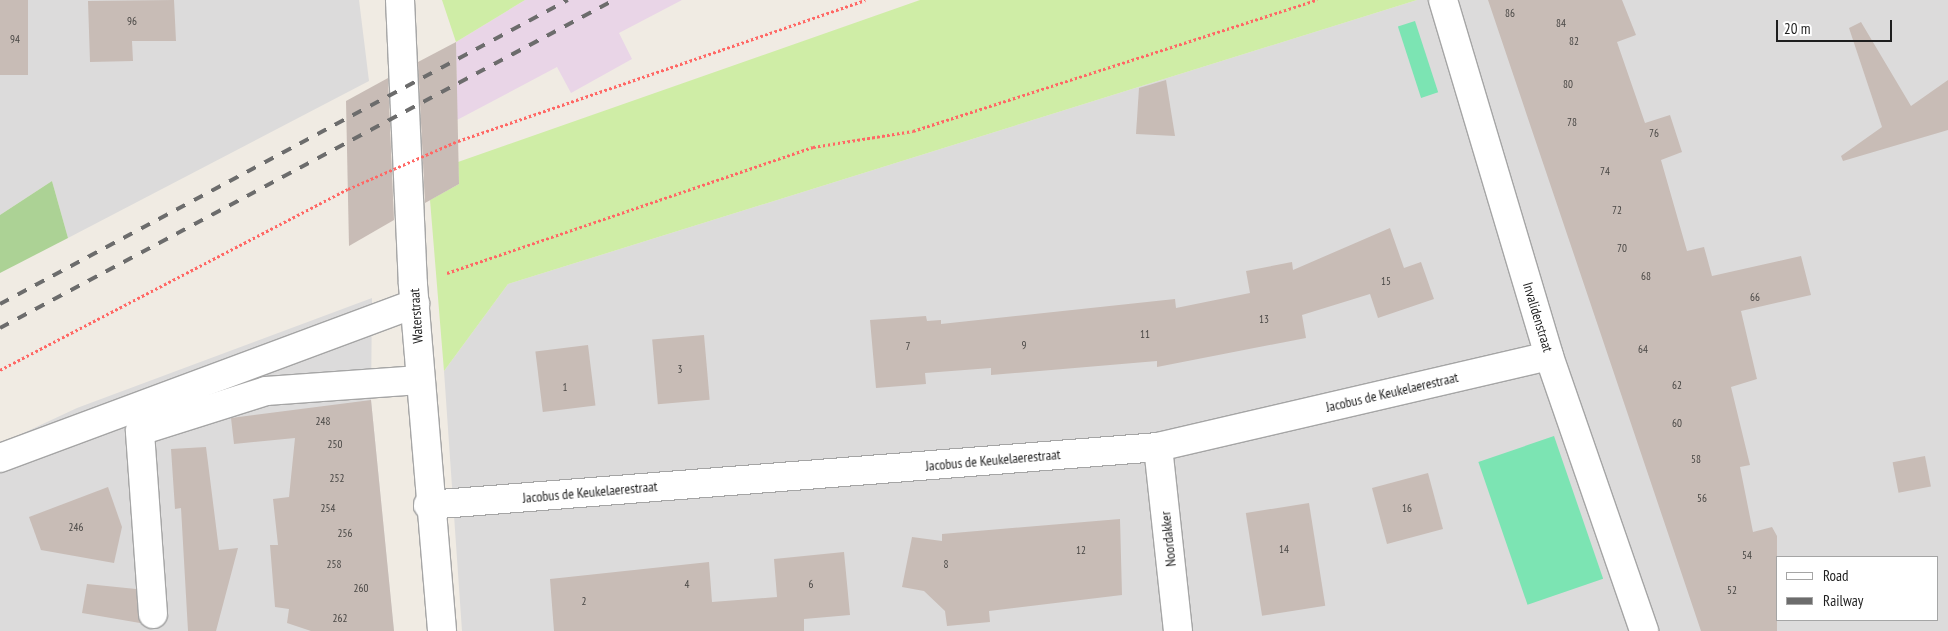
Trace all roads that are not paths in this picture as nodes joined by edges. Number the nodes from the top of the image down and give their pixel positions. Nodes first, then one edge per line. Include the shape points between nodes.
1 (400, 0) edge
2 (1443, 0) edge
3 (414, 294) junction
4 (1549, 356) junction
5 (420, 380) junction
6 (1158, 447) junction
7 (0, 458) edge
8 (428, 505) junction
9 (153, 614) dead end
10 (442, 631) edge
11 (1178, 631) edge
12 (1644, 631) edge

1 - 3 street, Waterstraat
2 - 4 street, Invalidenstraat
3 - 5 street, Waterstraat
3 - 7 street
4 - 6 street, Jacobus de Keukelaerestraat
4 - 12 street, Invalidenstraat
5 - 8 street, Waterstraat
5 - 9 street via 266,391 140,431
6 - 8 street, Jacobus de Keukelaerestraat
6 - 11 street, Noordakker
8 - 10 street, Waterstraat

